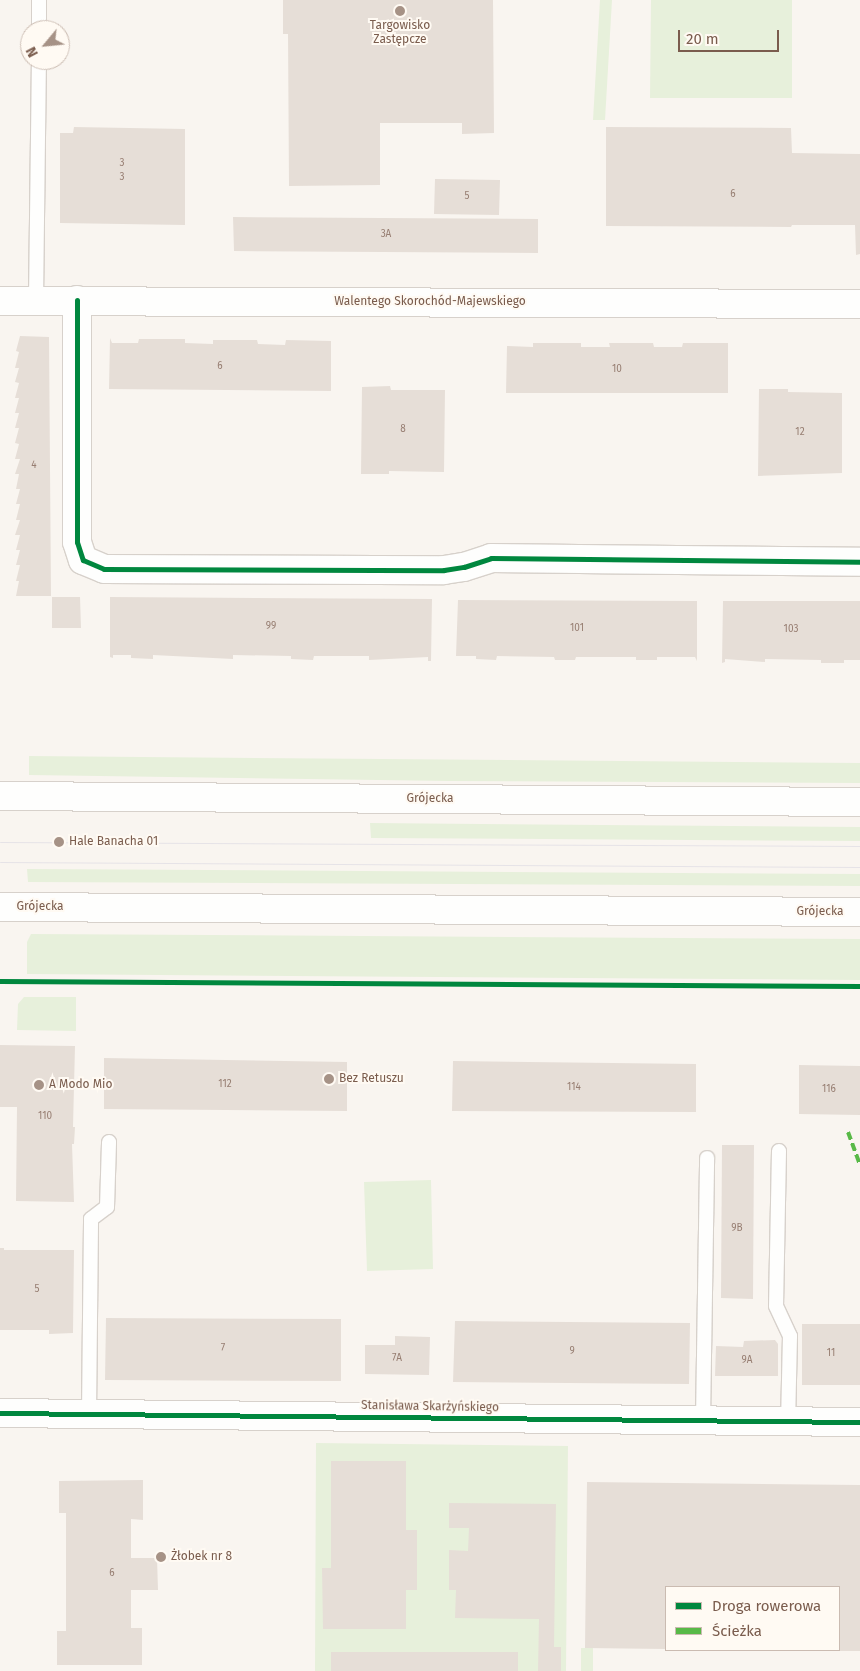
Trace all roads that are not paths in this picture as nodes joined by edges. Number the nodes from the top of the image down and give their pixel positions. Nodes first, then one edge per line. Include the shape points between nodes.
1 (39, 0) edge
2 (39, 20) edge
3 (39, 70) edge
4 (77, 300) junction
5 (0, 301) edge
6 (36, 301) junction
7 (860, 304) edge
8 (860, 562) edge
9 (0, 796) edge
10 (860, 802) edge
11 (0, 907) edge
12 (860, 912) edge
13 (109, 1142) dead end
14 (779, 1150) dead end
15 (707, 1158) dead end
16 (0, 1413) edge
17 (89, 1414) junction
18 (703, 1420) junction
19 (788, 1421) junction
20 (860, 1422) edge

1 - 2 lane
3 - 6 lane
4 - 6 street, Walentego Skorochód-Majewskiego
4 - 7 street, Walentego Skorochód-Majewskiego
4 - 8 street via 77,542 83,560 104,569 444,570 491,558
5 - 6 street, Walentego Skorochód-Majewskiego
9 - 10 street, Grójecka
11 - 12 street, Grójecka
13 - 17 lane via 107,1207 90,1219
14 - 19 lane via 776,1306 790,1336
15 - 18 lane
16 - 17 street, Stanisława Skarżyńskiego
17 - 18 street, Stanisława Skarżyńskiego
18 - 19 street, Stanisława Skarżyńskiego
19 - 20 street, Stanisława Skarżyńskiego

